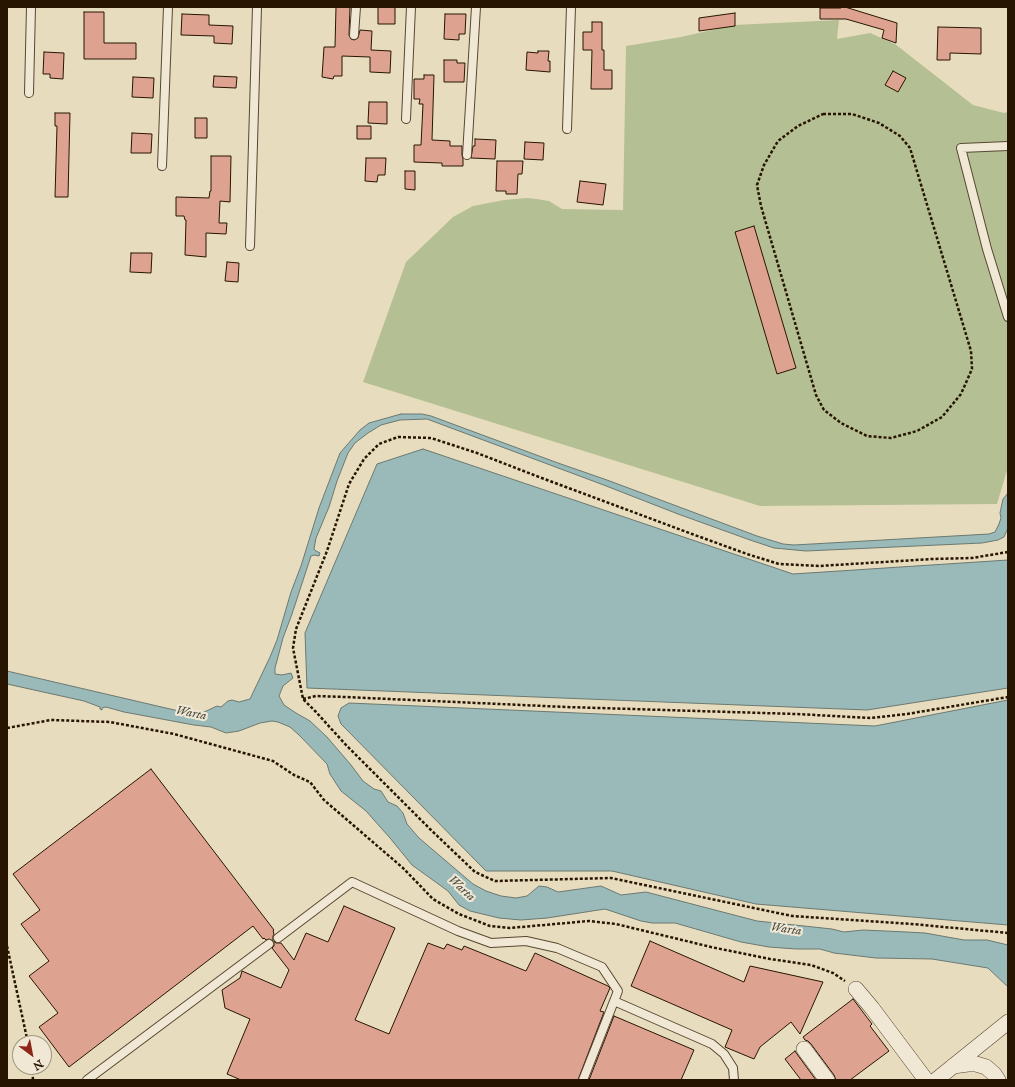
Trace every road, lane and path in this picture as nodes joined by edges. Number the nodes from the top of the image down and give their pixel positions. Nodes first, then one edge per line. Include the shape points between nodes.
1 (31, 7) edge
2 (168, 7) edge
3 (257, 7) edge
4 (356, 7) edge
5 (411, 7) edge
6 (476, 7) edge
7 (571, 7) edge
8 (354, 36) dead end
9 (29, 93) dead end
10 (406, 119) dead end
11 (567, 129) dead end
12 (1008, 146) edge
13 (467, 155) dead end
14 (162, 166) dead end
15 (250, 246) dead end
16 (1008, 317) edge
17 (971, 352) joint
18 (1008, 552) edge
19 (1008, 696) edge
20 (303, 699) junction
21 (7, 728) edge
22 (1008, 933) edge
23 (278, 938) dead end
24 (269, 944) dead end
25 (7, 946) edge
26 (856, 989) joint
27 (614, 1001) junction
28 (1008, 1022) edge
29 (26, 1035) edge
30 (804, 1049) dead end
31 (952, 1066) junction
32 (86, 1080) edge
33 (583, 1080) edge
34 (734, 1080) edge
35 (827, 1080) edge
36 (926, 1080) edge
37 (936, 1080) edge
38 (998, 1080) edge

1 - 9 lane
2 - 14 lane
3 - 15 lane
4 - 8 lane
5 - 10 lane
6 - 13 lane
7 - 11 lane
12 - 16 lane via 960,148
17 - 17 path via 910,148 900,136 878,123 852,114 823,114 798,126 778,141 764,165 757,185 816,395 824,410 841,423 867,436 891,438 917,431 942,417 961,394 972,369
18 - 20 path via 972,558 819,566 780,564 698,537 477,453 431,438 398,437 379,444 364,459 349,484 327,551 296,629 293,648
19 - 20 path via 871,718 316,696
20 - 22 path via 475,872 495,881 611,878 792,916
21 - 26 path via 51,720 110,722 174,734 273,762 310,782 324,800 404,868 433,899 459,914 490,926 510,928 589,921 616,924 711,947 811,965 832,973
23 - 27 lane via 352,882 458,931 491,943 526,941 557,948 602,967 618,991
24 - 32 lane
25 - 29 path
26 - 36 street
27 - 33 lane
27 - 34 lane via 712,1044 724,1054 733,1068
28 - 31 street
30 - 35 street
31 - 37 street
31 - 38 street via 976,1064 986,1067

